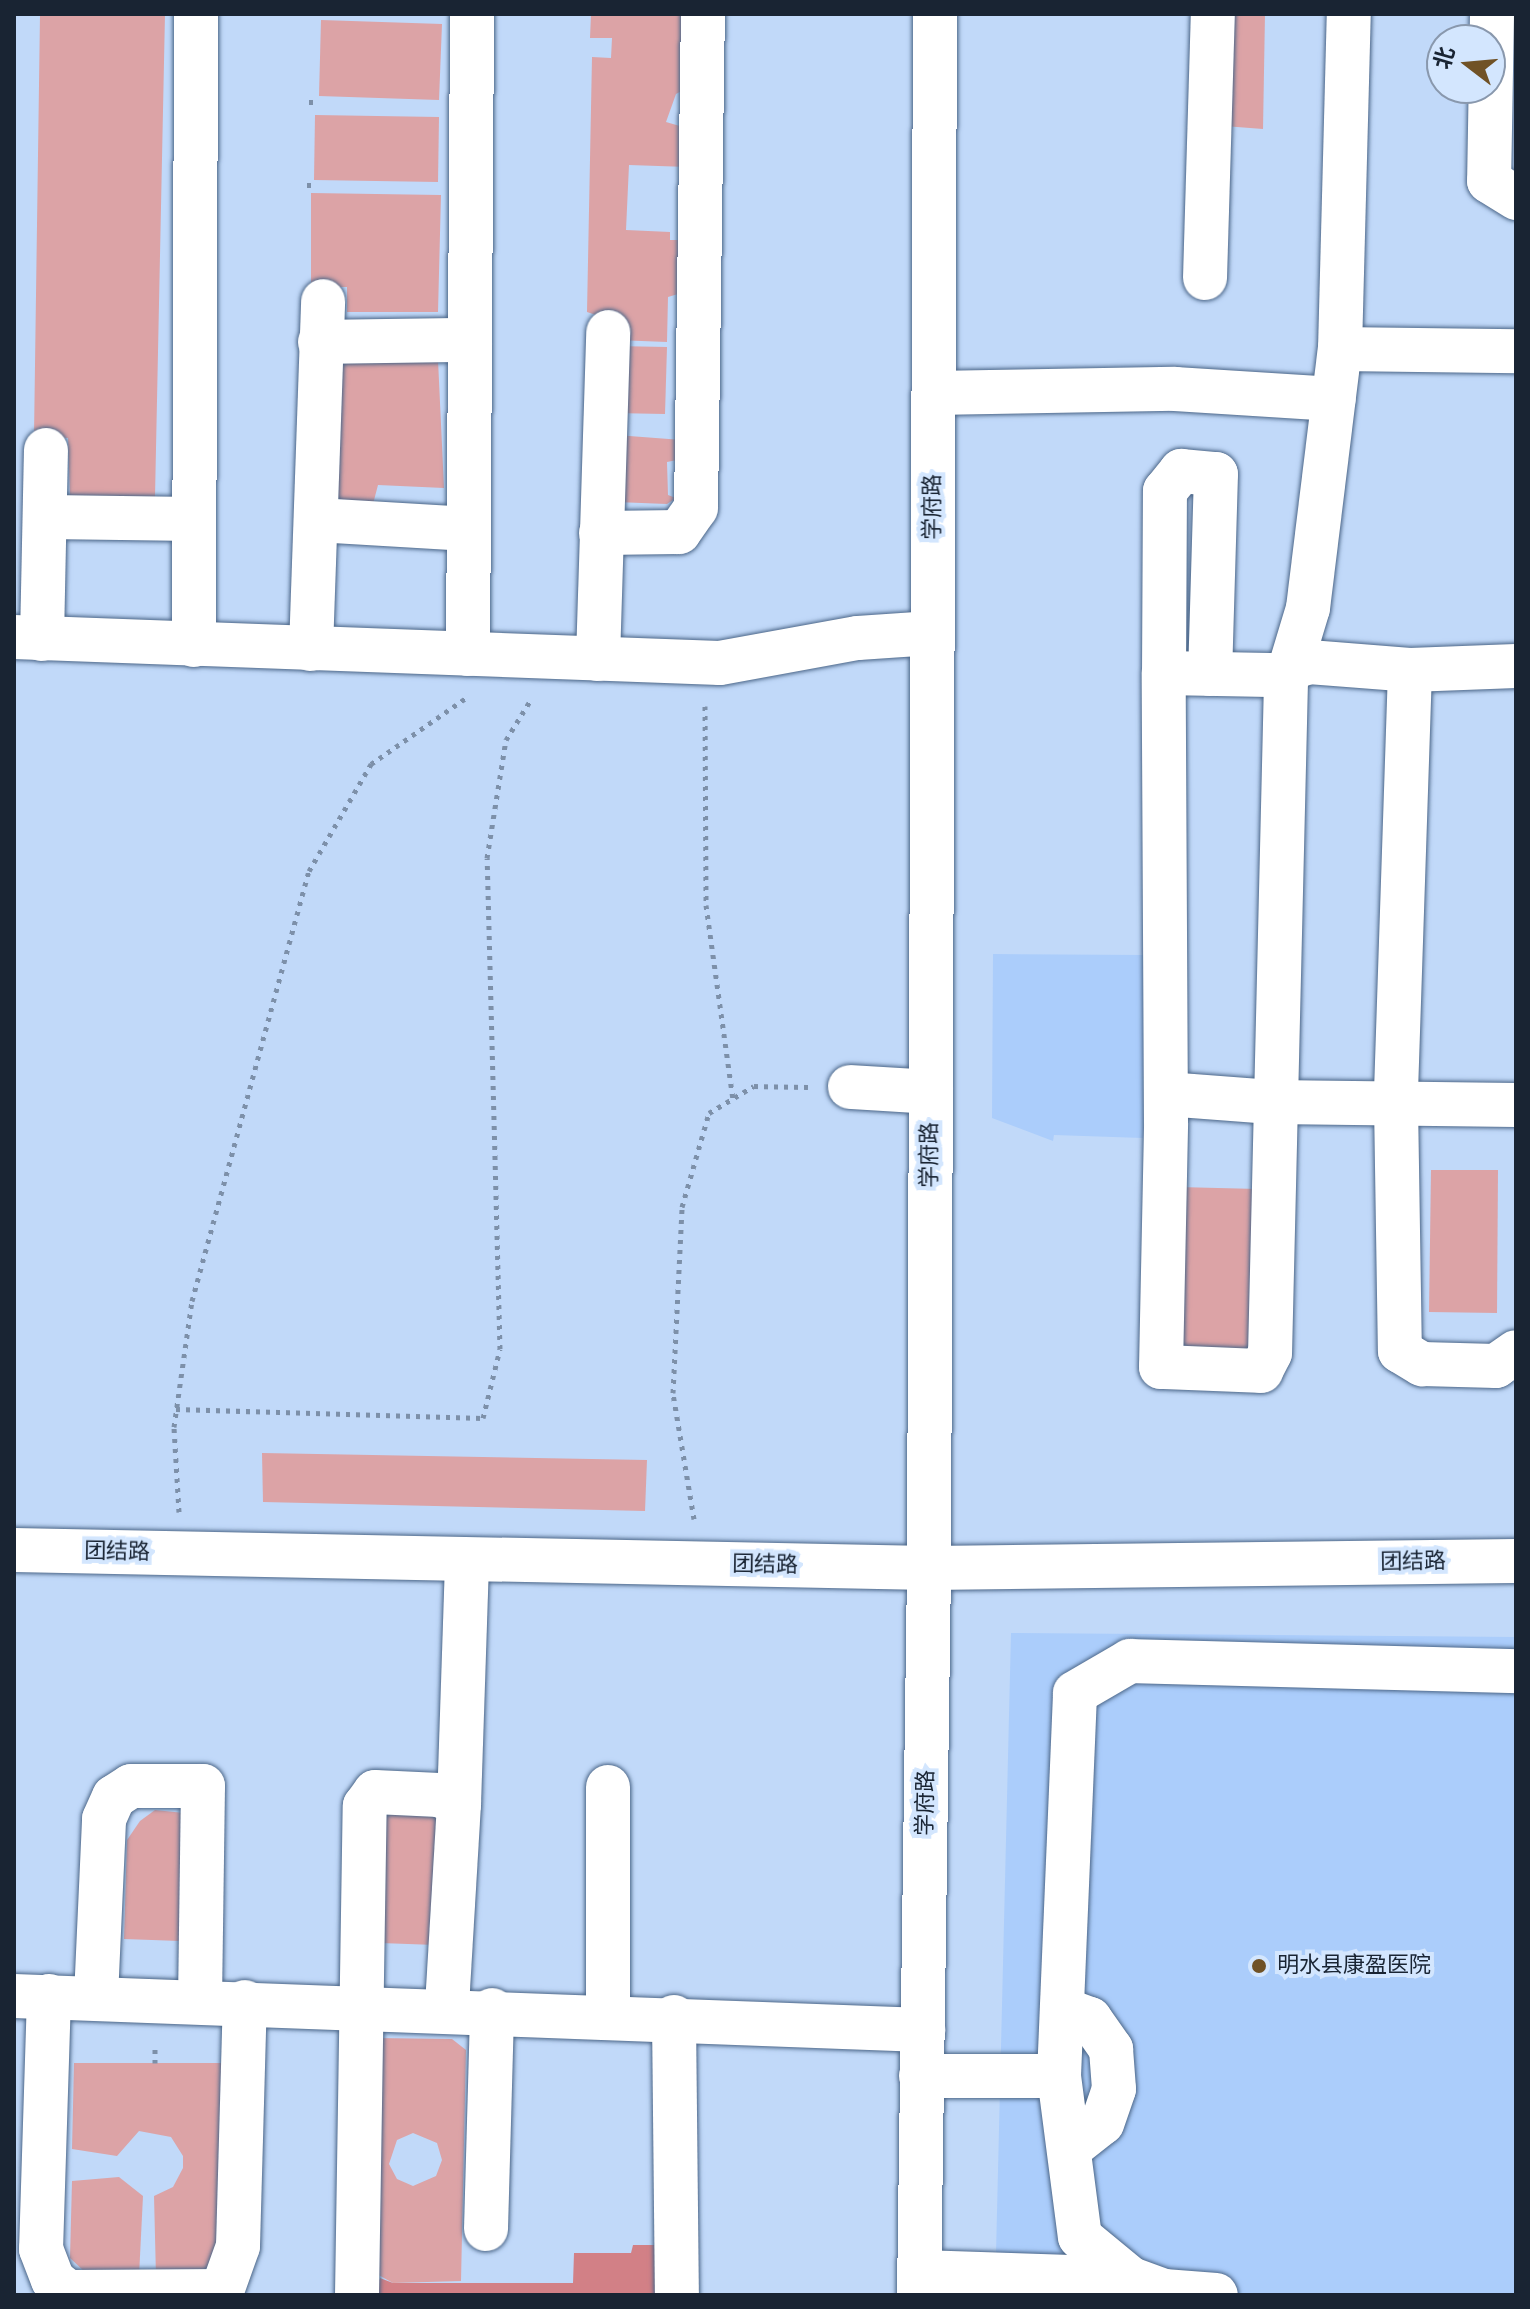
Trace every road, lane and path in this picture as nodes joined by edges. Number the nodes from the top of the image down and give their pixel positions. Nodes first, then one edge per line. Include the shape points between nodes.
1 (196, 14) edge
2 (472, 14) edge
3 (703, 14) edge
4 (935, 14) edge
5 (1213, 14) edge
6 (1349, 14) edge
7 (1492, 14) edge
8 (309, 102) dead end
9 (318, 102) dead end
10 (1516, 198) edge
11 (1205, 278) dead end
12 (608, 332) dead end
13 (470, 340) junction
14 (1340, 349) junction
15 (1516, 351) edge
16 (934, 393) junction
17 (1334, 399) junction
18 (46, 450) dead end
19 (48, 517) junction
20 (194, 519) junction
21 (317, 520) junction
22 (469, 529) junction
23 (601, 533) junction
24 (932, 633) junction
25 (28, 638) edge
26 (194, 645) junction
27 (311, 649) junction
28 (468, 654) junction
29 (540, 657) junction
30 (598, 659) junction
31 (705, 662) junction
32 (1516, 666) edge
33 (1410, 670) junction
34 (1164, 673) junction
35 (1210, 674) junction
36 (1288, 674) junction
37 (850, 1087) joint
38 (931, 1092) junction
39 (1166, 1094) junction
40 (733, 1099) junction
41 (1272, 1102) junction
42 (1396, 1103) junction
43 (1516, 1105) edge
44 (1516, 1352) edge
45 (176, 1409) junction
46 (14, 1550) edge
47 (181, 1553) junction
48 (467, 1560) junction
49 (1516, 1561) edge
50 (701, 1563) junction
51 (929, 1568) junction
52 (1516, 1671) edge
53 (608, 1787) dead end
54 (459, 1804) junction
55 (32, 1996) edge
56 (96, 1997) junction
57 (200, 2000) junction
58 (245, 2002) junction
59 (358, 2007) junction
60 (447, 2009) junction
61 (1062, 2009) junction
62 (492, 2010) junction
63 (608, 2014) junction
64 (674, 2017) junction
65 (923, 2030) junction
66 (921, 2076) junction
67 (1059, 2076) junction
68 (1069, 2149) junction
69 (486, 2229) dead end
70 (920, 2284) edge
71 (1153, 2288) edge
72 (357, 2295) edge
73 (677, 2295) edge
74 (1216, 2295) edge

1 - 20 street
2 - 13 street
3 - 23 street via 696,508 679,532
4 - 16 street, 学府路
5 - 11 street
6 - 14 street
7 - 10 street via 1489,181
8 - 9 path
12 - 23 street
13 - 21 street via 322,322
13 - 22 street
14 - 15 street
14 - 17 street
16 - 17 street via 1175,389
16 - 24 street, 学府路
17 - 36 street via 1308,608
18 - 19 street
19 - 20 street
19 - 25 street
20 - 26 street
21 - 22 street
21 - 27 street
22 - 28 street
23 - 30 street
24 - 31 street via 858,638
24 - 38 street, 学府路
25 - 26 street
26 - 27 street
27 - 28 street
28 - 29 street
29 - 30 street
29 - 45 path via 371,764 309,871 192,1301
29 - 45 path via 506,740 487,858 500,1349 483,1418
30 - 31 street
31 - 40 path via 706,905
32 - 33 street
33 - 36 street via 1309,662
33 - 42 street
34 - 35 street
34 - 35 street via 1165,491 1181,471 1216,474
34 - 39 street
35 - 36 street
36 - 41 street
37 - 38 street
37 - 40 path via 754,1086
38 - 51 street, 学府路
39 - 41 street
39 - 41 street via 1161,1367 1173,1372 1261,1371 1270,1353
40 - 50 path via 709,1113 682,1207 675,1291 673,1393
41 - 42 street
42 - 43 street
42 - 44 street via 1400,1351 1422,1364 1496,1366
45 - 47 path
46 - 47 street, 团结路
47 - 48 street, 团结路
48 - 50 street, 团结路
48 - 54 street
49 - 51 street, 团结路
50 - 51 street, 团结路
51 - 65 street, 学府路
52 - 61 street via 1130,1661 1075,1693
53 - 63 street
54 - 59 street via 439,1795 375,1792 365,1806
54 - 60 street
55 - 56 street
55 - 58 street via 41,2249 53,2280 68,2292 222,2291 238,2246
56 - 57 street
56 - 57 street via 104,1819 114,1797 131,1786 203,1786
57 - 58 street
58 - 59 street
59 - 60 street
59 - 72 street
60 - 62 street
61 - 67 street
61 - 68 street via 1090,2019 1111,2049 1114,2089 1102,2123
62 - 63 street
62 - 69 street
63 - 64 street
64 - 65 street
64 - 73 street
65 - 66 street, 学府路
66 - 67 street
66 - 70 street, 学府路
67 - 68 street
68 - 71 street via 1080,2237
70 - 71 street
71 - 74 street

